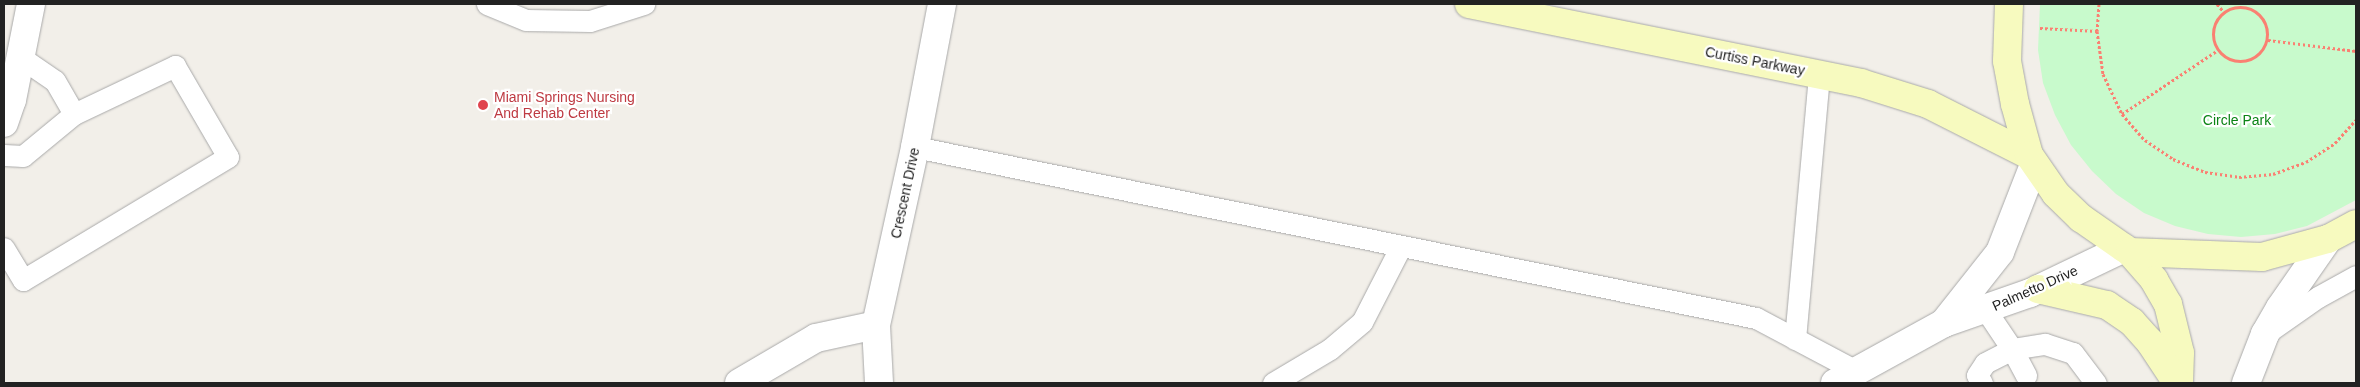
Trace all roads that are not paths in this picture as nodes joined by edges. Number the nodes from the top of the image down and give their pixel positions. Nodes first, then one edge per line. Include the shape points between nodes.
1 (31, 4) edge
2 (488, 4) edge
3 (644, 4) edge
4 (942, 4) edge
5 (1469, 4) edge
6 (2009, 4) edge
7 (20, 57) junction
8 (1819, 74) junction
9 (74, 114) junction
10 (4, 123) edge
11 (915, 147) junction
12 (4, 155) edge
13 (2032, 160) junction
14 (2356, 224) edge
15 (2328, 239) junction
16 (1401, 246) junction
17 (4, 248) edge
18 (2127, 250) junction
19 (2356, 276) edge
20 (2038, 289) junction
21 (1985, 309) junction
22 (1944, 323) junction
23 (876, 325) junction
24 (2265, 334) junction
25 (1795, 339) junction
26 (2012, 349) junction
27 (2026, 375) dead end
28 (1846, 377) edge
29 (739, 383) edge
30 (879, 383) edge
31 (1273, 383) edge
32 (1982, 383) edge
33 (2096, 383) edge
34 (2178, 383) edge
35 (2246, 383) edge

1 - 7 street
2 - 3 lane via 526,20 590,21
4 - 11 street, Crescent Drive
5 - 8 main road, Curtiss Parkway
6 - 13 main road via 2007,61 2014,104
7 - 9 lane via 55,81
7 - 10 street
8 - 13 main road, Curtiss Parkway via 1905,96 1964,121
8 - 25 lane
9 - 12 lane via 23,156
9 - 17 lane via 175,66 228,157 23,280
11 - 16 lane
11 - 23 street, Crescent Drive
13 - 18 main road via 2056,194 2081,218
13 - 22 street, Palmetto Drive via 2000,252
14 - 15 main road
15 - 18 main road via 2262,257
15 - 24 street via 2299,277
16 - 25 lane via 1756,318
16 - 31 lane via 1362,322 1330,350
18 - 20 street, Palmetto Drive
18 - 34 main road via 2154,280 2168,304 2180,354
19 - 24 lane via 2318,297
20 - 21 street, Palmetto Drive
20 - 34 main road via 2107,305 2132,322
21 - 22 street, Palmetto Drive
21 - 26 lane
22 - 28 street, Palmetto Drive
23 - 29 street via 816,338
23 - 30 street, Crescent Drive
24 - 35 street
25 - 28 lane
26 - 27 lane
26 - 32 lane via 1985,363 1977,374
26 - 33 lane via 2045,344 2073,353

